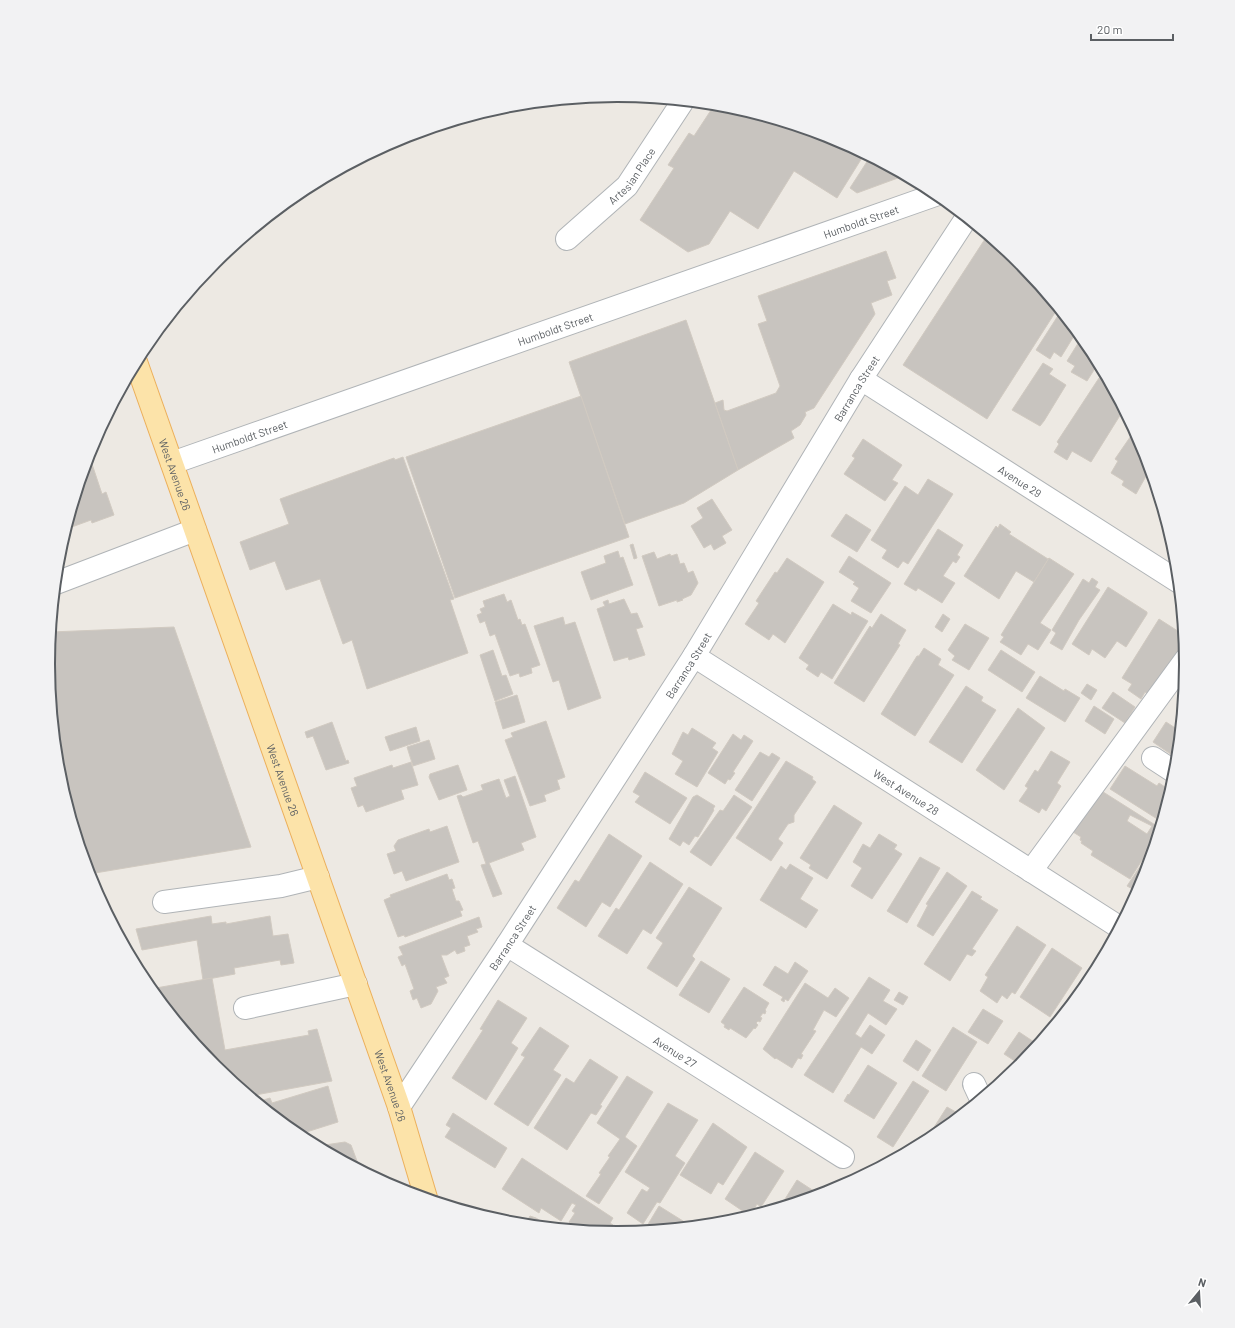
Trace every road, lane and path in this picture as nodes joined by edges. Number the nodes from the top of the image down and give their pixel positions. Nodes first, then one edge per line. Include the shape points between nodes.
1 (680, 105) edge
2 (931, 197) edge
3 (964, 221) edge
4 (567, 239) dead end
5 (139, 369) edge
6 (861, 379) junction
7 (172, 463) junction
8 (195, 530) junction
9 (1173, 578) edge
10 (62, 581) edge
11 (694, 656) junction
12 (1180, 667) edge
13 (1153, 758) dead end
14 (1170, 769) edge
15 (1031, 871) junction
16 (318, 877) junction
17 (164, 902) dead end
18 (1116, 924) edge
19 (507, 945) junction
20 (356, 984) junction
21 (245, 1008) dead end
22 (399, 1107) junction
23 (843, 1157) dead end
24 (424, 1192) edge

1 - 4 street, Artesian Place via 627,186
2 - 7 street, Humboldt Street
3 - 6 street, Barranca Street
5 - 7 main road, West Avenue 26
6 - 9 street, Avenue 29
6 - 11 street, Barranca Street
7 - 8 main road, West Avenue 26
8 - 10 street
8 - 16 main road, West Avenue 26
11 - 15 street, West Avenue 28
11 - 19 street, Barranca Street
12 - 15 street
13 - 14 street
15 - 18 street, West Avenue 28
16 - 17 street via 281,886
16 - 20 main road, West Avenue 26
19 - 22 street, Barranca Street
19 - 23 street, Avenue 27
20 - 21 street
20 - 22 main road, West Avenue 26
22 - 24 main road, West Avenue 26

